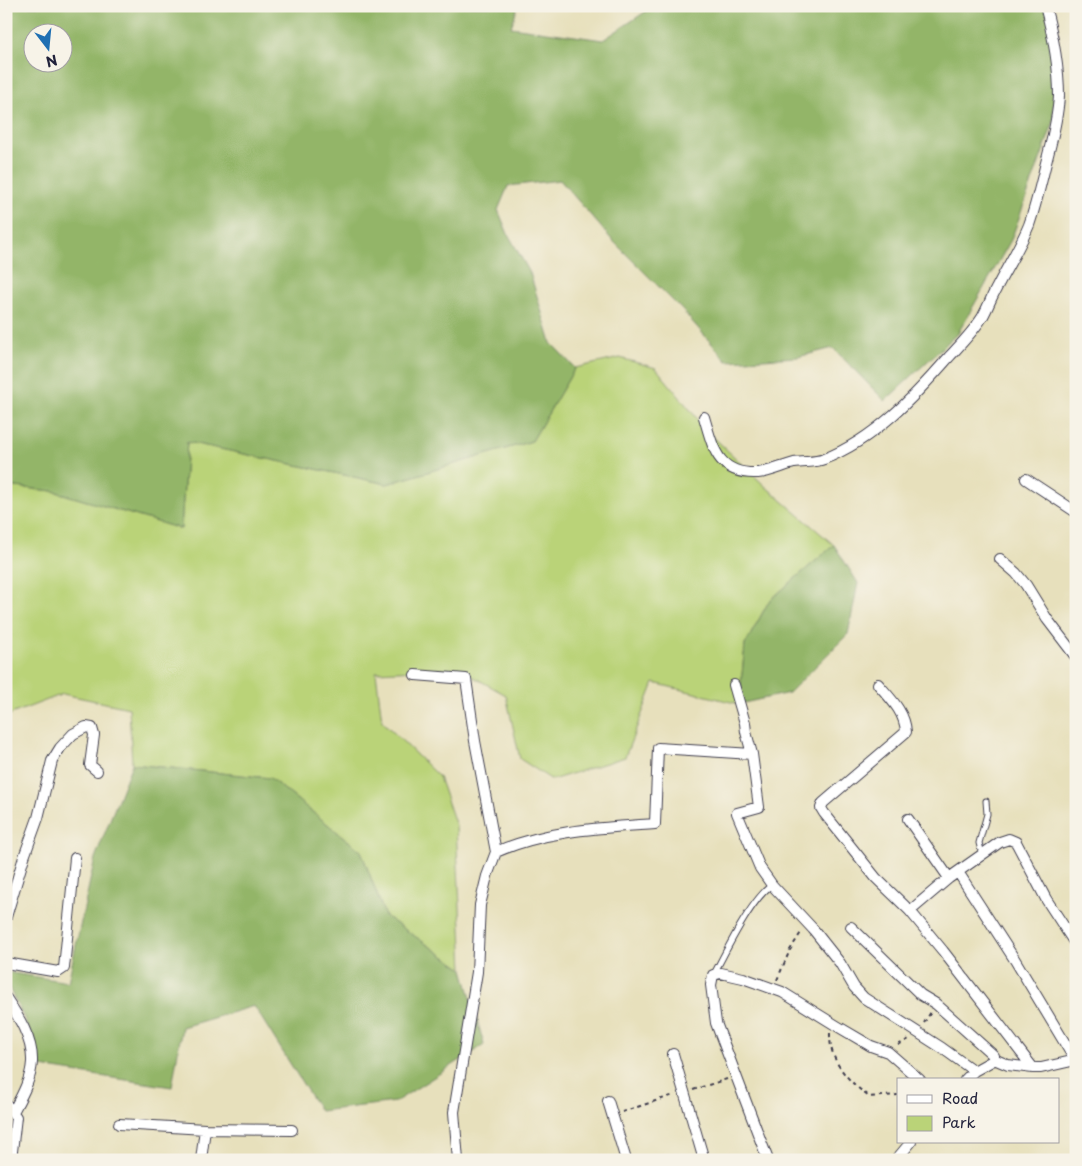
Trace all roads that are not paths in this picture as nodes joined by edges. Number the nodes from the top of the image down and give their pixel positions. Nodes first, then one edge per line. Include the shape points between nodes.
1 (1045, 6) edge
2 (704, 417) dead end
3 (1026, 479) dead end
4 (1076, 512) edge
5 (1000, 559) dead end
6 (1076, 657) edge
7 (415, 675) dead end
8 (878, 684) dead end
9 (734, 685) dead end
10 (752, 754) junction
11 (97, 771) dead end
12 (986, 801) dead end
13 (908, 819) dead end
14 (496, 852) junction
15 (982, 854) junction
16 (75, 858) dead end
17 (958, 872) junction
18 (949, 878) junction
19 (772, 885) junction
20 (910, 911) junction
21 (6, 917) edge
22 (851, 927) dead end
23 (1076, 945) edge
24 (6, 963) edge
25 (713, 975) junction
26 (6, 998) edge
27 (673, 1054) dead end
28 (994, 1059) junction
29 (1076, 1060) edge
30 (1033, 1068) junction
31 (974, 1071) junction
32 (918, 1078) edge
33 (967, 1078) edge
34 (608, 1101) dead end
35 (10, 1108) edge
36 (119, 1124) dead end
37 (205, 1129) junction
38 (292, 1130) dead end
39 (909, 1144) edge
40 (11, 1160) edge
41 (201, 1160) edge
42 (458, 1160) edge
43 (626, 1160) edge
44 (704, 1160) edge
45 (768, 1160) edge
46 (896, 1160) edge

1 - 2 street via 1058,71 1056,125 1029,225 982,316 966,338 928,382 868,436 822,460 758,472 724,465 715,452
3 - 4 street
5 - 6 street via 1026,585
7 - 14 street via 466,679
8 - 20 street via 906,722 906,732 823,803 822,808 876,878
9 - 10 street
10 - 14 street via 658,748 655,824 542,836
10 - 19 street via 759,807 737,813 760,868
11 - 21 street via 90,765 94,735 92,728 86,727 73,734 52,761
12 - 15 lane via 987,814 979,843
13 - 18 street
14 - 42 street via 480,906 477,972 454,1112
15 - 17 street
15 - 23 street via 1000,842 1010,839 1016,842 1046,899
16 - 24 street via 64,968 58,972
17 - 18 street
17 - 29 street
18 - 20 street
19 - 25 lane via 754,904
19 - 31 street via 808,923 864,998
20 - 30 street
22 - 28 street
25 - 32 street via 721,973 782,992 871,1046 888,1052
25 - 45 street via 710,985 716,1024
26 - 35 street via 22,1022 32,1061 26,1087
27 - 44 street
28 - 30 street via 1008,1065
28 - 31 street
29 - 30 street
31 - 33 street
34 - 43 street
35 - 40 street via 16,1117
36 - 37 street
37 - 38 street
37 - 41 street
39 - 46 street

